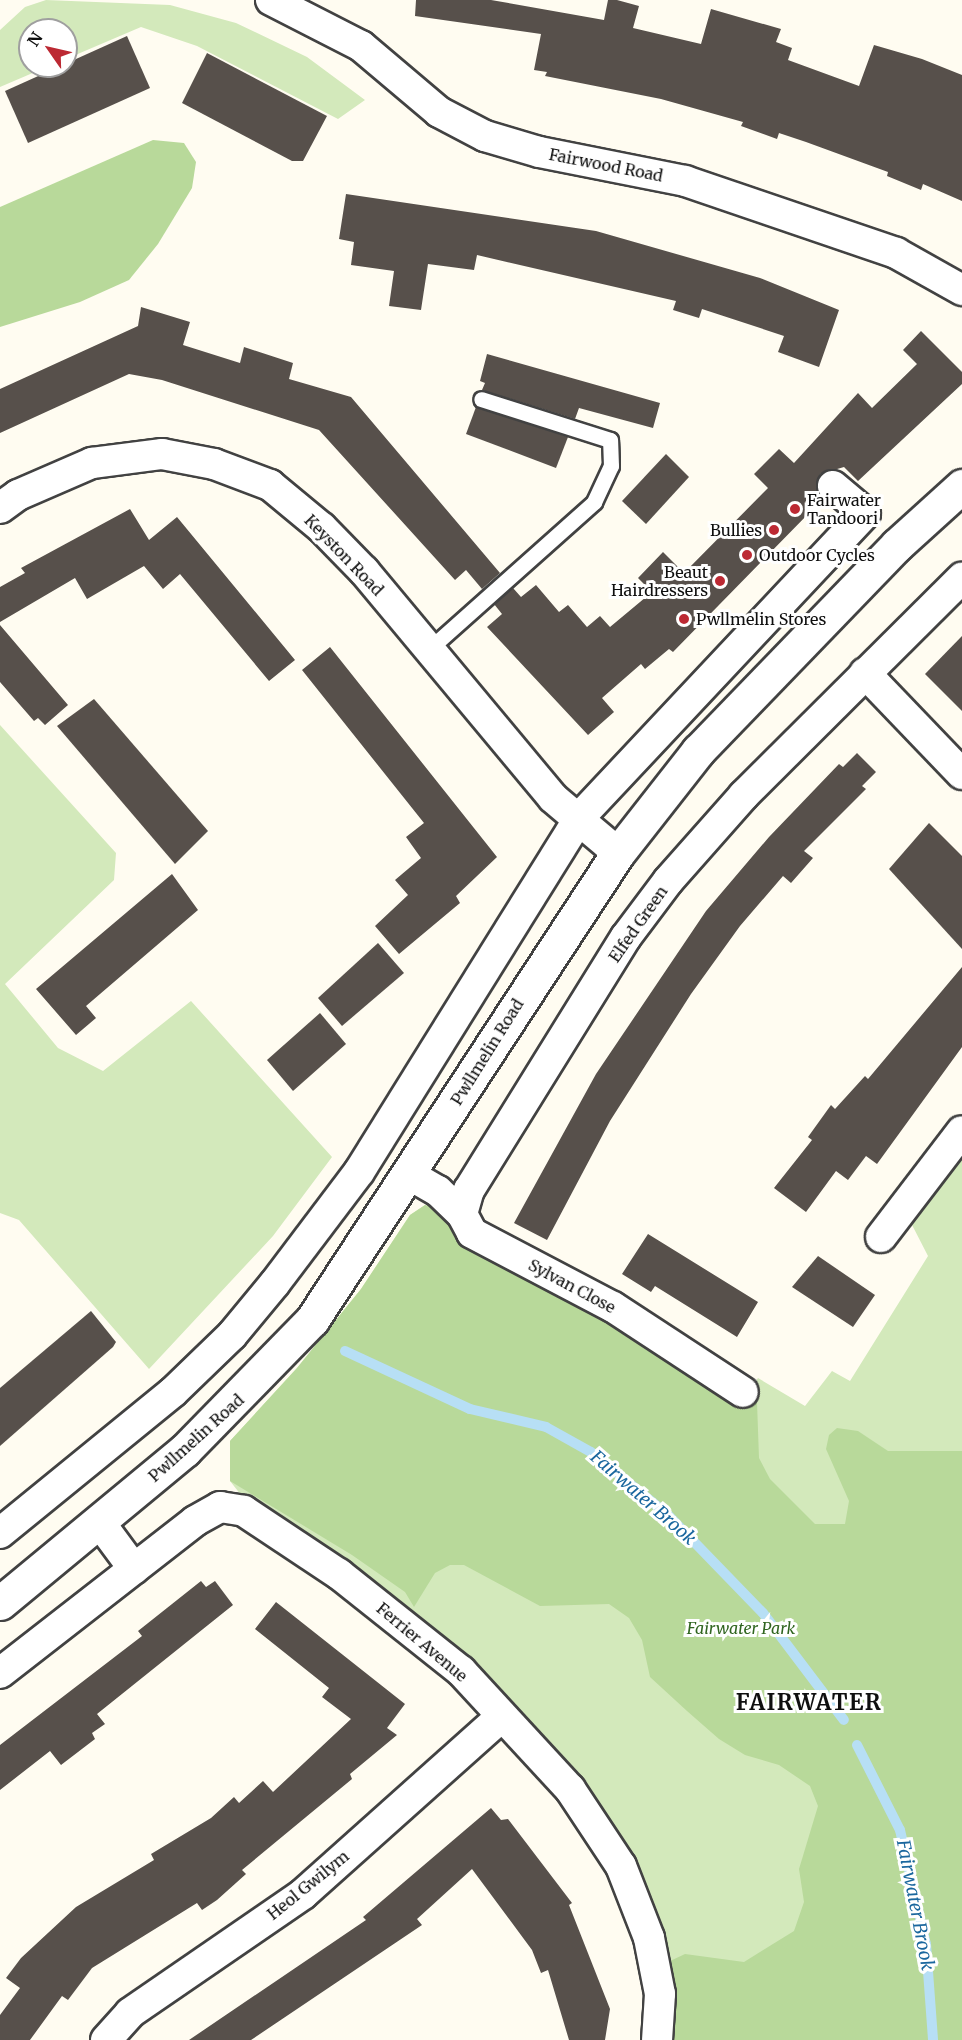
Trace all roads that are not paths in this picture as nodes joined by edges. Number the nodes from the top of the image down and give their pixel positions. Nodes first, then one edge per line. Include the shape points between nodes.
1 (271, 0) edge
2 (962, 290) edge
3 (481, 399) dead end
4 (833, 486) dead end
5 (962, 486) edge
6 (0, 508) edge
7 (962, 578) edge
8 (427, 651) junction
9 (865, 673) junction
10 (962, 774) edge
11 (579, 818) junction
12 (618, 853) junction
13 (962, 1131) edge
14 (410, 1175) junction
15 (462, 1214) junction
16 (881, 1237) dead end
17 (743, 1392) dead end
18 (100, 1523) junction
19 (0, 1533) edge
20 (134, 1569) junction
21 (0, 1603) edge
22 (0, 1673) edge
23 (501, 1717) junction
24 (106, 2040) edge
25 (657, 2040) edge

1 - 2 street, Fairwood Road via 361,46 439,112 485,136 685,181 896,253
3 - 8 lane via 610,440 611,466 594,502
4 - 11 street via 865,513
5 - 12 street, Pwllmelin Road via 889,553 698,751
6 - 8 street, Keyston Road via 18,495 92,464 162,454 214,464 270,485 322,528 364,571
7 - 9 street, Elfed Green
8 - 11 street, Keyston Road via 553,798
9 - 10 street
9 - 15 street, Elfed Green via 744,795 626,938 470,1190
11 - 12 street, Keyston Road
11 - 19 street via 359,1172 275,1283 232,1335 173,1392
12 - 14 street, Pwllmelin Road via 526,988
13 - 16 street
14 - 15 street, Sylvan Close via 438,1191
14 - 18 street, Pwllmelin Road via 305,1328 185,1450
15 - 17 street, Sylvan Close via 472,1233 613,1307
18 - 20 street
18 - 21 street, Pwllmelin Road
20 - 22 street
20 - 23 street, Ferrier Avenue via 220,1507 244,1511 418,1635 461,1671
23 - 24 street, Heol Gwilym via 303,1894 130,2013
23 - 25 street, Ferrier Avenue via 570,1789 621,1866 649,1938 660,1994

